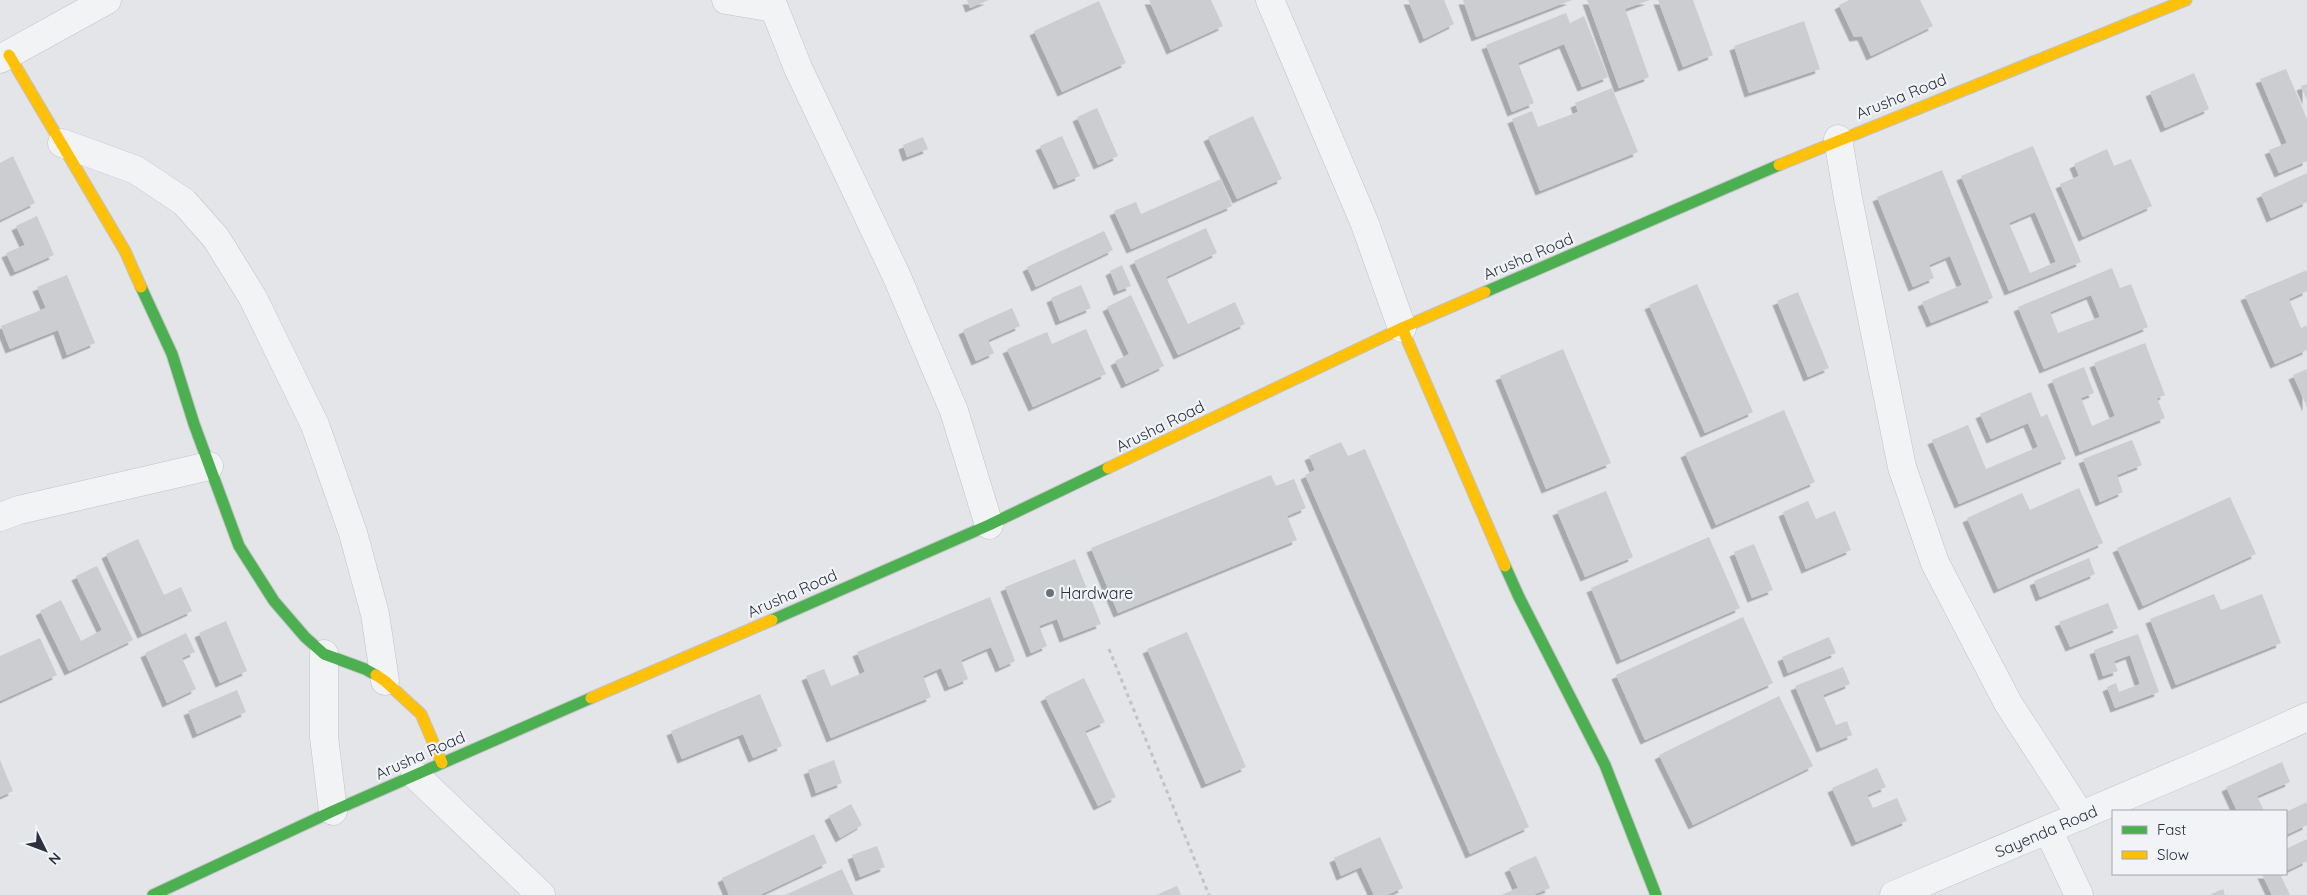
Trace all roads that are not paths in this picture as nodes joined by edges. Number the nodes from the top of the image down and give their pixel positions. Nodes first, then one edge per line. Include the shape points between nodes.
1 (107, 0) edge
2 (726, 0) edge
3 (1270, 0) edge
4 (2186, 0) edge
5 (773, 4) edge
6 (5, 57) edge
7 (1838, 139) junction
8 (62, 143) junction
9 (1402, 328) junction
10 (209, 466) junction
11 (0, 517) edge
12 (989, 525) junction
13 (324, 654) junction
14 (386, 681) junction
15 (2307, 716) edge
16 (442, 763) junction
17 (415, 775) junction
18 (333, 811) junction
19 (2081, 816) junction
20 (2048, 830) junction
21 (153, 895) edge
22 (541, 895) edge
23 (1656, 895) edge
24 (1894, 895) edge
25 (2079, 895) edge

1 - 6 street
2 - 5 street
3 - 9 street via 1365,224
4 - 7 main road, Arusha Road
5 - 12 street via 798,68 898,277 954,411
6 - 8 main road
7 - 9 main road, Arusha Road
7 - 19 street via 1902,467 1934,563 2008,703
8 - 10 main road via 125,251 172,354
8 - 14 street via 136,170 184,202 216,238 253,298 315,425 353,533 375,614
9 - 12 main road, Arusha Road
9 - 23 main road via 1519,597 1605,764
10 - 11 street
10 - 13 main road via 239,546 274,601
12 - 16 main road, Arusha Road
13 - 14 main road via 365,669
13 - 18 street via 324,737
14 - 16 main road via 420,714
15 - 19 street, Sayenda Road
16 - 17 main road, Arusha Road
17 - 18 main road, Arusha Road
17 - 22 street
18 - 21 main road, Arusha Road
19 - 20 street, Sayenda Road
20 - 24 street, Sayenda Road
20 - 25 street

